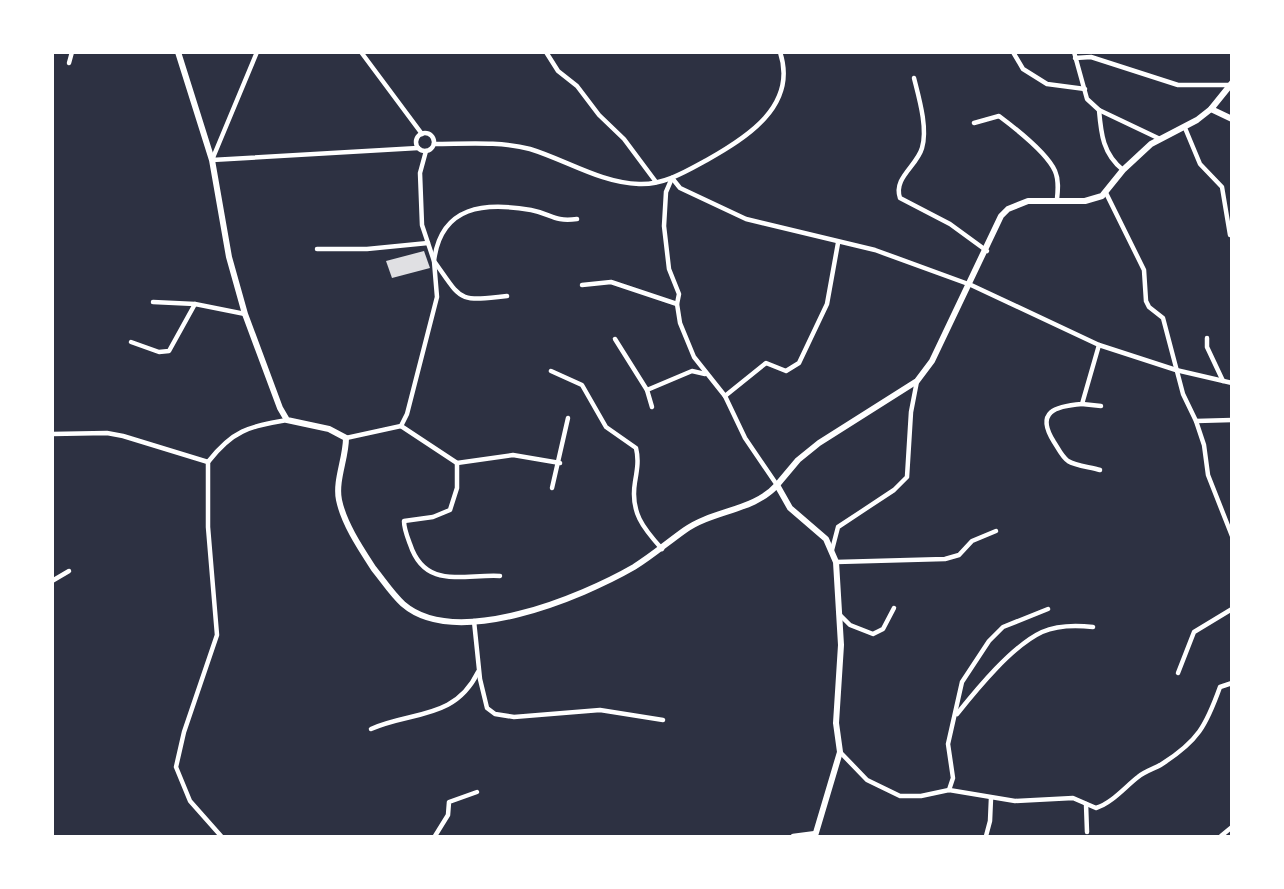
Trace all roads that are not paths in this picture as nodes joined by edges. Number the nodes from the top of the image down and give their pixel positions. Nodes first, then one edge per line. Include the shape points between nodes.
1 (72, 52) edge
2 (178, 52) edge
3 (257, 52) edge
4 (361, 52) edge
5 (546, 52) edge
6 (780, 52) edge
7 (1013, 52) edge
8 (1074, 55) edge
9 (69, 63) dead end
10 (914, 78) dead end
11 (1231, 84) edge
12 (1085, 89) junction
13 (1211, 109) junction
14 (1099, 110) junction
15 (1232, 119) edge
16 (974, 123) dead end
17 (1185, 128) junction
18 (422, 134) junction
19 (1160, 139) junction
20 (434, 144) junction
21 (418, 148) junction
22 (426, 152) junction
23 (212, 160) junction
24 (1123, 170) junction
25 (672, 178) junction
26 (656, 182) junction
27 (1106, 193) junction
28 (1058, 199) junction
29 (577, 219) dead end
30 (1230, 235) dead end
31 (428, 243) junction
32 (838, 243) junction
33 (317, 249) dead end
34 (987, 251) junction
35 (434, 261) junction
36 (582, 285) dead end
37 (971, 285) junction
38 (507, 296) dead end
39 (153, 302) dead end
40 (195, 304) junction
41 (677, 304) junction
42 (245, 314) junction
43 (1208, 338) dead end
44 (615, 339) dead end
45 (131, 342) dead end
46 (1099, 345) junction
47 (694, 357) junction
48 (1176, 370) junction
49 (551, 371) dead end
50 (692, 371) junction
51 (709, 375) junction
52 (917, 381) junction
53 (1223, 381) junction
54 (1232, 383) edge
55 (647, 390) junction
56 (724, 396) junction
57 (1082, 404) junction
58 (1101, 406) dead end
59 (652, 407) dead end
60 (568, 418) dead end
61 (287, 420) junction
62 (1232, 420) edge
63 (1197, 421) junction
64 (401, 426) junction
65 (52, 434) edge
66 (346, 438) junction
67 (208, 462) junction
68 (457, 463) junction
69 (560, 463) junction
70 (1100, 470) dead end
71 (777, 484) junction
72 (552, 488) dead end
73 (996, 531) dead end
74 (1231, 532) edge
75 (662, 549) junction
76 (832, 550) junction
77 (836, 562) junction
78 (69, 571) dead end
79 (500, 576) dead end
80 (52, 580) edge
81 (894, 608) dead end
82 (1048, 609) dead end
83 (1232, 609) edge
84 (839, 614) junction
85 (474, 621) junction
86 (1093, 627) dead end
87 (479, 670) junction
88 (1178, 673) dead end
89 (1232, 683) edge
90 (956, 717) junction
91 (663, 720) dead end
92 (371, 729) dead end
93 (840, 752) junction
94 (949, 790) junction
95 (477, 792) dead end
96 (991, 798) junction
97 (1086, 804) junction
98 (1232, 827) edge
99 (1087, 832) dead end
100 (816, 835) edge
101 (220, 837) edge
102 (435, 837) edge
103 (793, 837) edge
104 (986, 837) edge
105 (1221, 837) edge

1 - 9 street
2 - 23 street
3 - 23 street
4 - 18 street
5 - 26 street via 558,71 577,86 624,139
6 - 25 street via 783,80 769,115 738,141
7 - 12 street via 1023,69 1047,84
8 - 11 street via 1178,85
8 - 12 street
10 - 34 street via 924,139 919,156 898,187 900,198 950,224
11 - 13 street
12 - 14 street via 1087,99
13 - 15 street
13 - 17 street
14 - 19 street
14 - 24 street via 1105,151
16 - 28 street via 999,116 1031,144 1054,169
17 - 19 street
17 - 30 street via 1200,164 1222,187
18 - 20 street via 431,136
18 - 21 street via 416,140
19 - 24 street
20 - 22 street
20 - 26 street via 511,146 608,179 639,184
21 - 22 street
21 - 23 street
22 - 31 street via 420,192 422,225
23 - 42 street via 229,257
24 - 27 street
25 - 26 street
25 - 32 street via 680,188 746,219
25 - 41 street via 666,192 664,226 669,269 679,294
27 - 28 street via 1095,200
27 - 48 street via 1144,270 1146,301 1163,318
28 - 34 street via 1028,201 1008,209
29 - 35 street via 557,221 531,210 467,209 440,239
31 - 33 street
31 - 35 street
32 - 37 street via 875,250
32 - 56 street via 827,304 799,363 786,371 766,363
34 - 37 street
35 - 38 street via 458,295
35 - 64 street via 437,297
36 - 41 street via 611,282
37 - 46 street
37 - 52 street via 932,361
39 - 40 street
40 - 42 street
40 - 45 street via 169,351 159,352
41 - 47 street
42 - 61 street
43 - 53 street via 1207,347
44 - 55 street
46 - 48 street
46 - 57 street
47 - 50 street
47 - 51 street
48 - 53 street
48 - 63 street
49 - 75 street via 582,385 606,427 636,448 634,509
50 - 51 street
50 - 55 street
51 - 56 street
52 - 71 street via 813,447
52 - 76 street via 907,477 838,527
53 - 54 street
55 - 59 street
56 - 71 street via 745,438
57 - 58 street
57 - 70 street via 1051,411 1045,425 1069,461
60 - 69 street
61 - 66 street via 329,429
61 - 67 street via 243,430 225,441
62 - 63 street
63 - 74 street via 1208,475
64 - 66 street
64 - 68 street
65 - 67 street via 107,433
66 - 85 street via 339,502 366,557 384,583 410,609 435,618
67 - 101 street via 208,527 217,634 176,767 190,801
68 - 69 street via 513,455
68 - 79 street via 457,488 450,510 404,521 412,551 417,561 437,575
69 - 72 street
71 - 75 street via 767,496 694,524
71 - 76 street via 790,508 826,539
73 - 77 street via 972,541 959,555 945,559
75 - 85 street via 632,568 562,600 511,618
76 - 77 street
77 - 84 street
78 - 80 street
81 - 84 street via 883,629 873,634 850,625
82 - 90 street via 1003,627 989,641 962,682
83 - 88 street via 1194,632
84 - 93 street via 836,723
85 - 87 street
86 - 90 street via 1059,627 1039,633 998,668
87 - 91 street via 487,708 503,717 587,710
87 - 92 street via 464,692 437,711
89 - 97 street via 1220,687 1207,722 1188,744 1142,773 1101,806
90 - 94 street via 948,744 953,778
93 - 94 street via 857,772 892,794 921,796
93 - 100 street
94 - 96 street
95 - 102 street via 449,802 448,814
96 - 97 street via 1073,798
96 - 104 street
97 - 99 street
98 - 105 street
100 - 103 street

